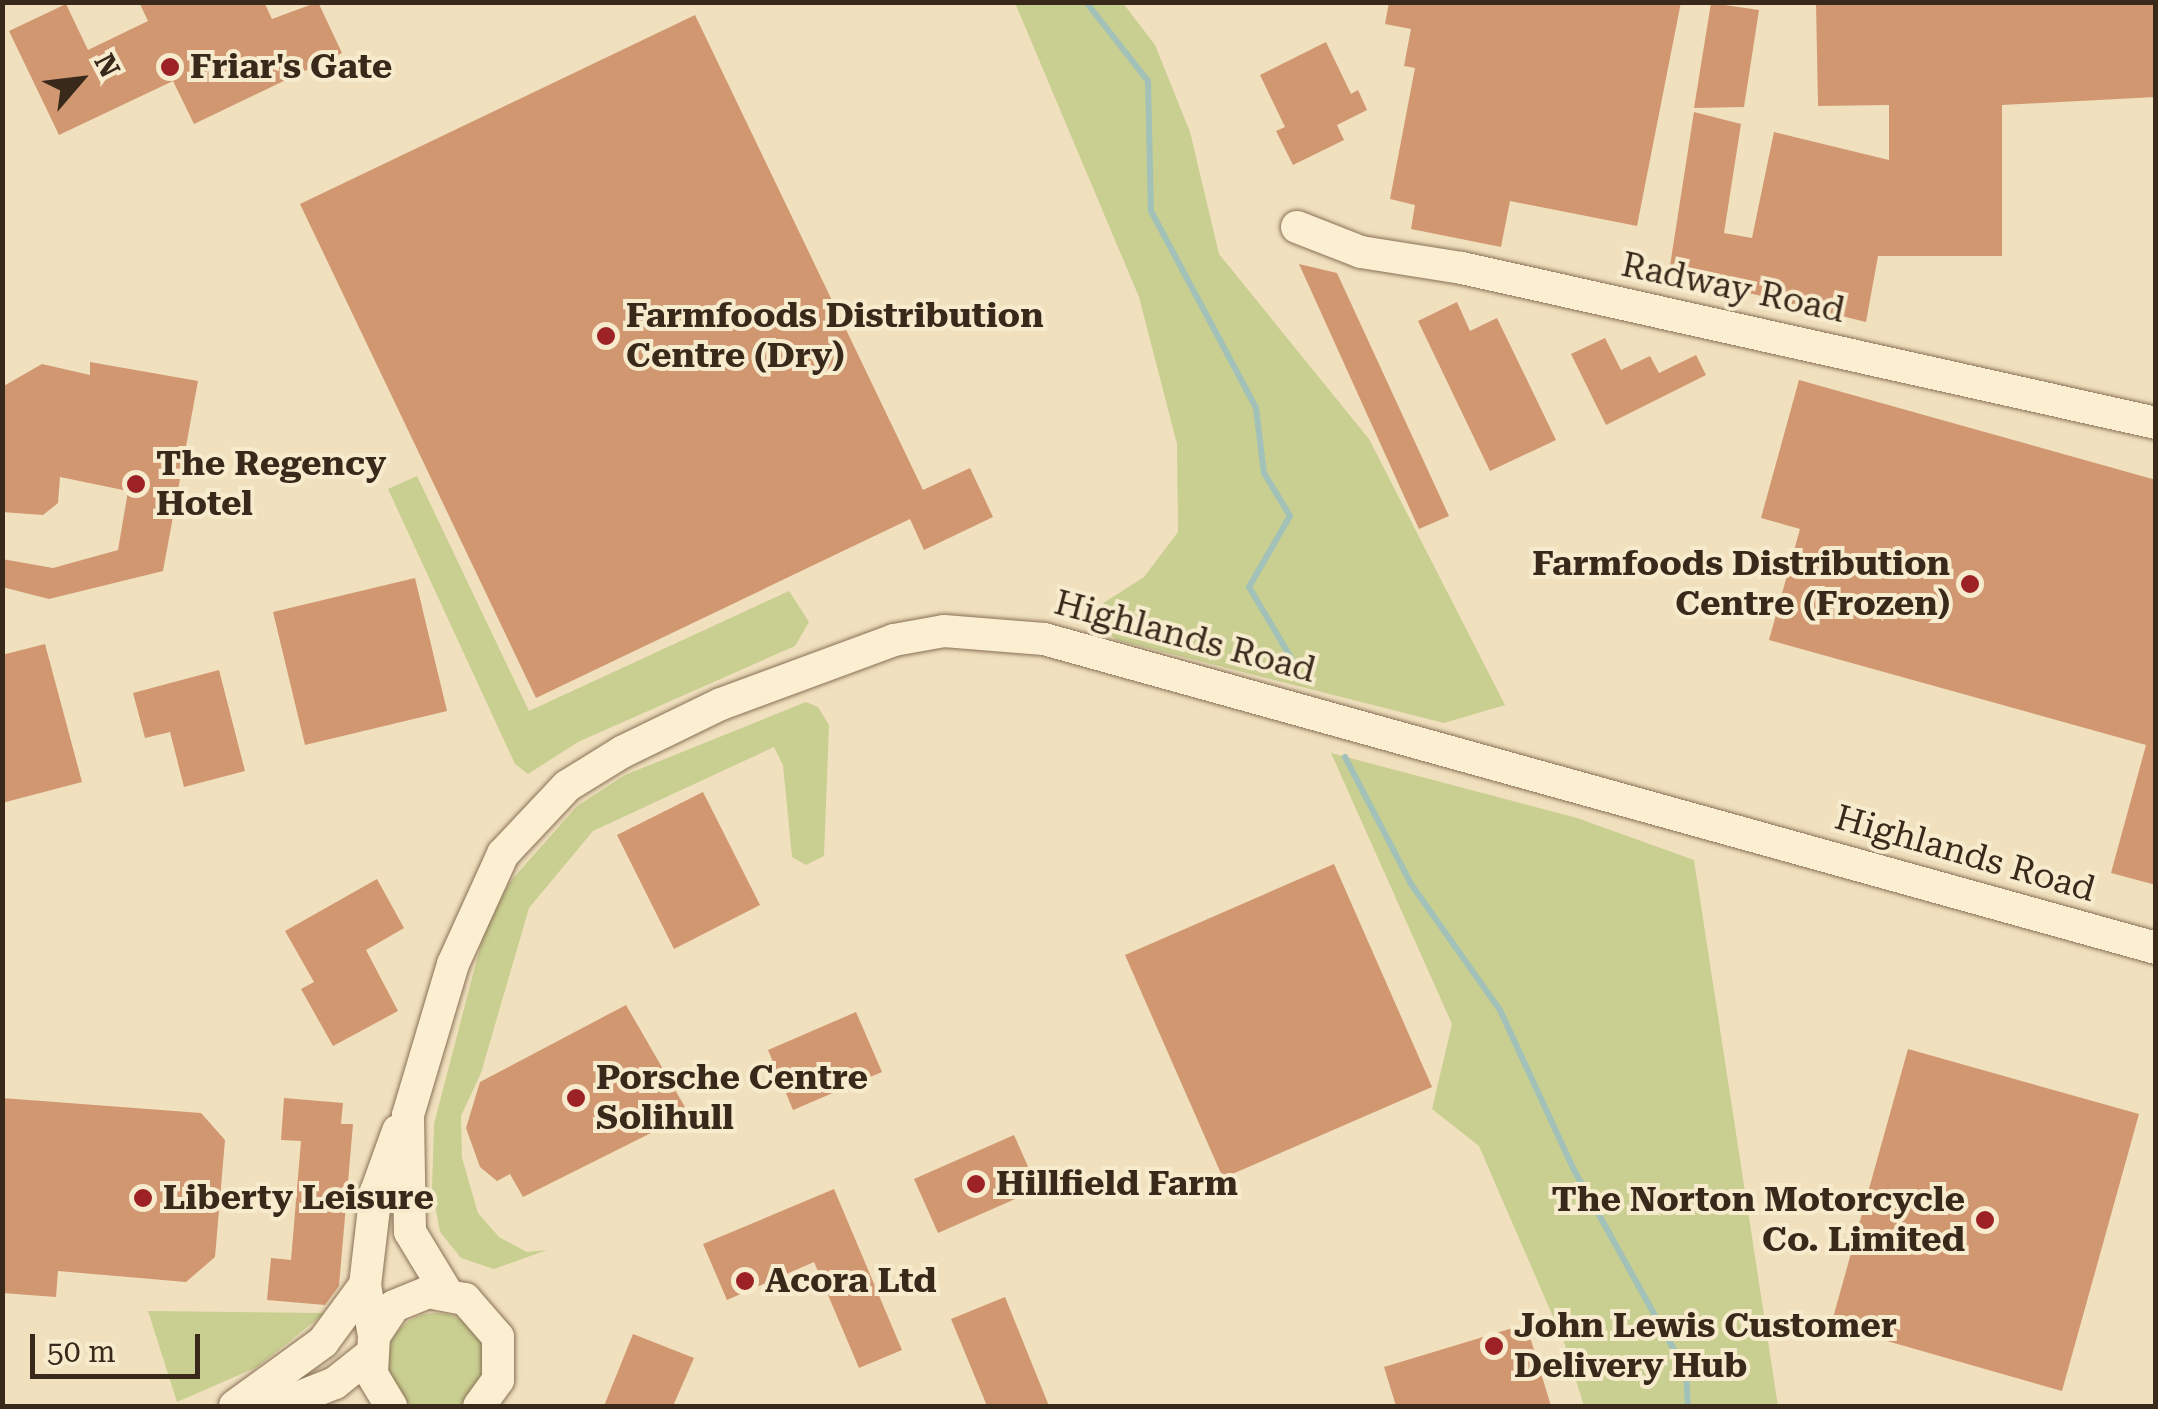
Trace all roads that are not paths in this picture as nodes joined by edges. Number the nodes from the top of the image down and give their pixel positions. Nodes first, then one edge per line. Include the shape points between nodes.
1 (1297, 227) dead end
2 (2156, 422) edge
3 (2156, 948) edge
4 (408, 1114) junction
5 (365, 1285) junction
6 (447, 1293) junction
7 (372, 1346) junction
8 (495, 1398) edge
9 (235, 1406) edge
10 (277, 1406) edge
11 (391, 1406) edge

1 - 2 street, Radway Road via 1362,252 1462,268
3 - 4 street, Highlands Road via 1126,660 1044,639 944,631 894,640 721,704 567,786 524,826 479,898
4 - 5 street, Highlands Road via 376,1192
4 - 6 street, Highlands Road via 410,1232
5 - 7 street, Highlands Road
5 - 9 street via 323,1342
6 - 7 street via 394,1306
6 - 8 street via 464,1298 490,1322 502,1354
7 - 10 street via 335,1383
7 - 11 street, Highlands Road via 379,1392

